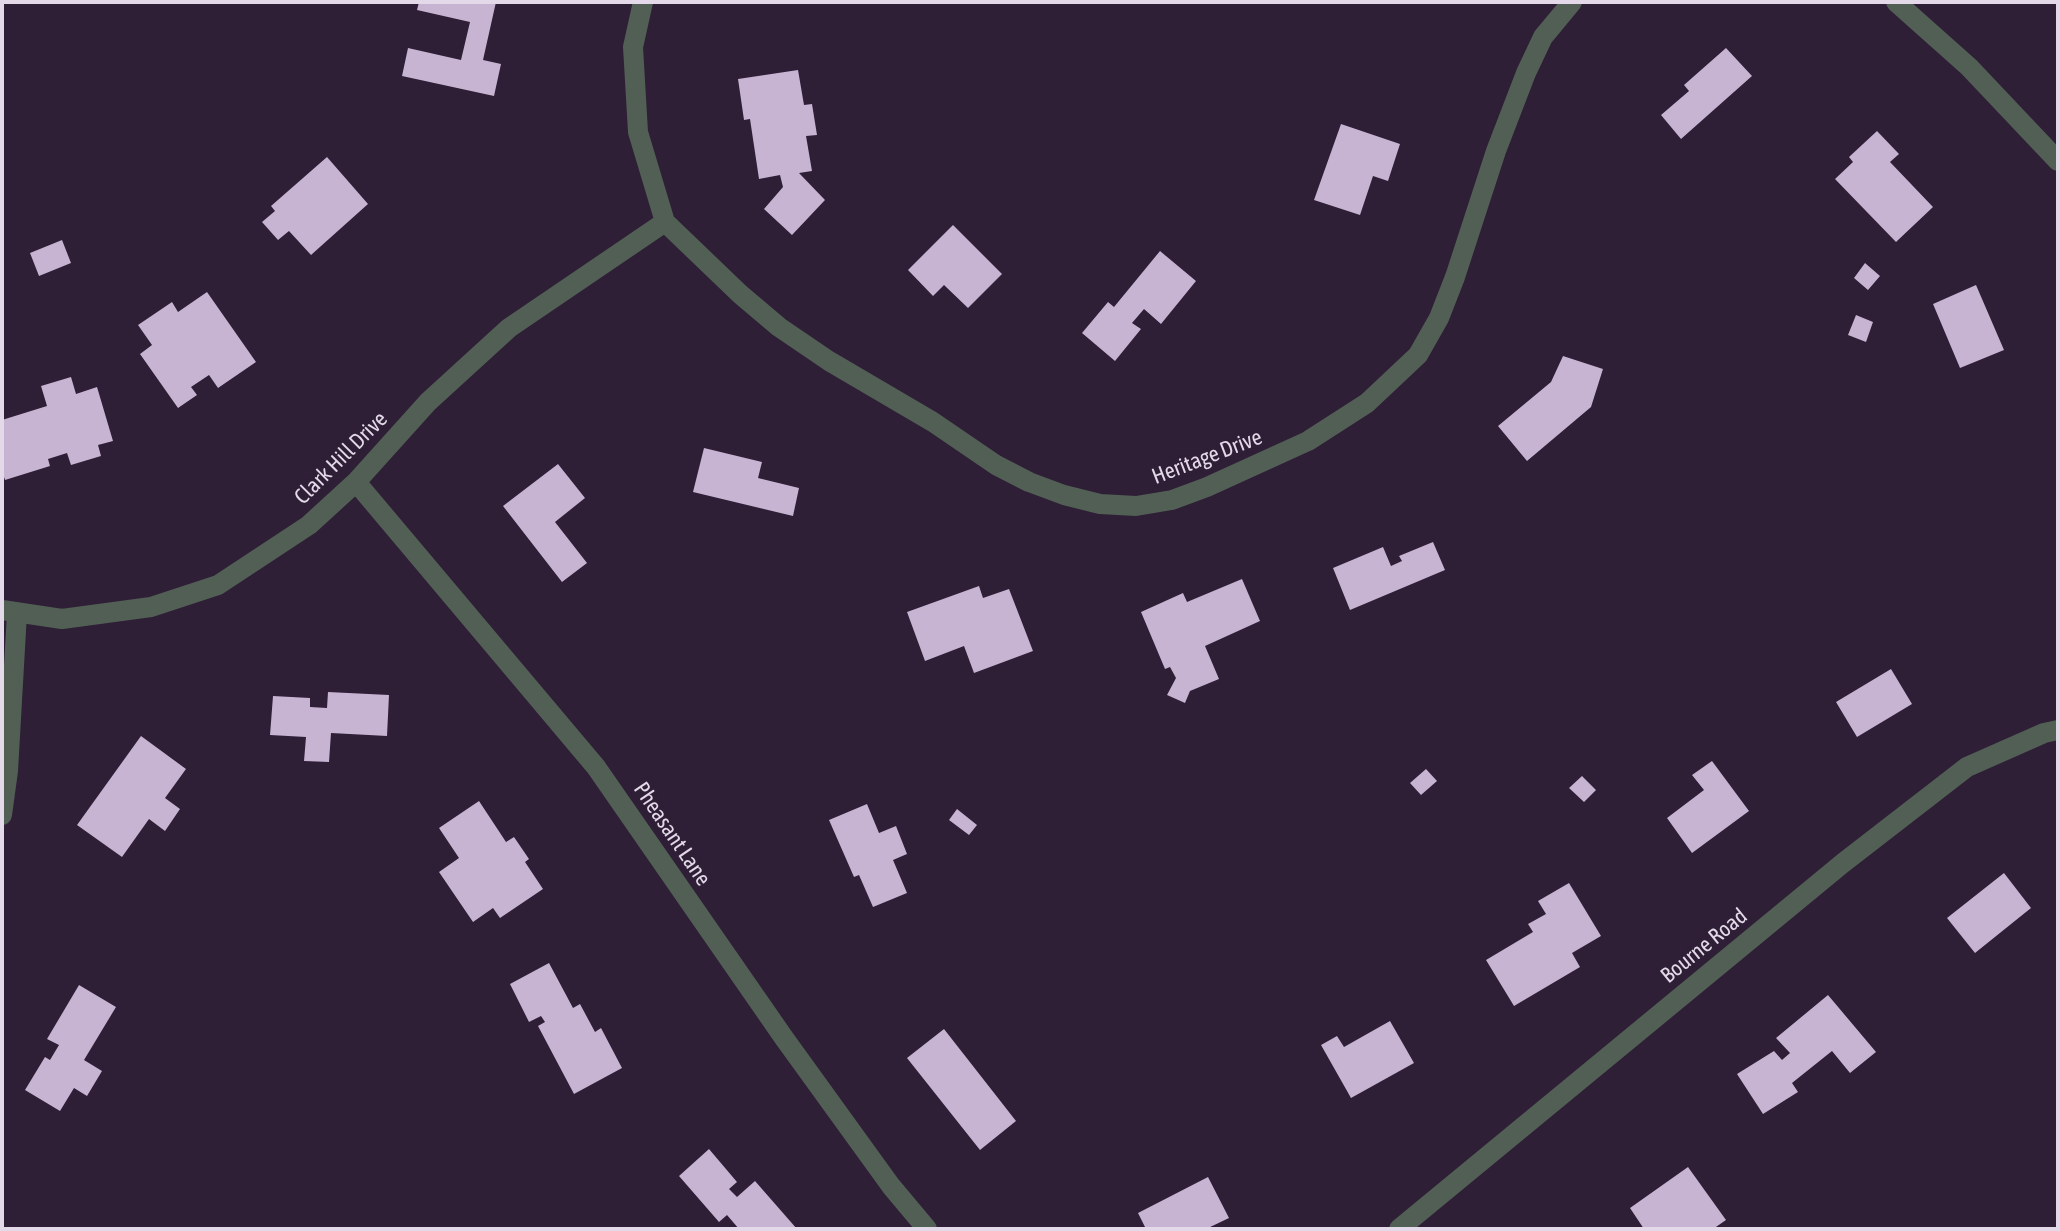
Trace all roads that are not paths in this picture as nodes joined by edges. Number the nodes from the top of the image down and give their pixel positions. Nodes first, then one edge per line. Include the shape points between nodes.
1 (643, 2) edge
2 (1572, 2) edge
3 (1896, 2) edge
4 (2058, 161) edge
5 (665, 222) junction
6 (356, 482) junction
7 (9, 612) edge
8 (2058, 730) edge
9 (2, 815) edge
10 (927, 1229) edge
11 (1399, 1229) edge

1 - 5 street, Heritage Drive via 633,47 638,132
2 - 5 street, Heritage Drive via 1543,37 1526,73 1450,291 1418,355 1367,403 1308,441 1172,500 1100,504 1052,491 996,465 779,327
3 - 4 street via 1969,67
5 - 6 street, Clark Hill Drive via 509,328 428,402
6 - 7 street, Clark Hill Drive via 309,525 218,585 151,607 62,619
6 - 10 street, Pheasant Lane via 596,767 784,1038
7 - 9 street via 8,771
8 - 11 street, Bourne Road via 1967,767

